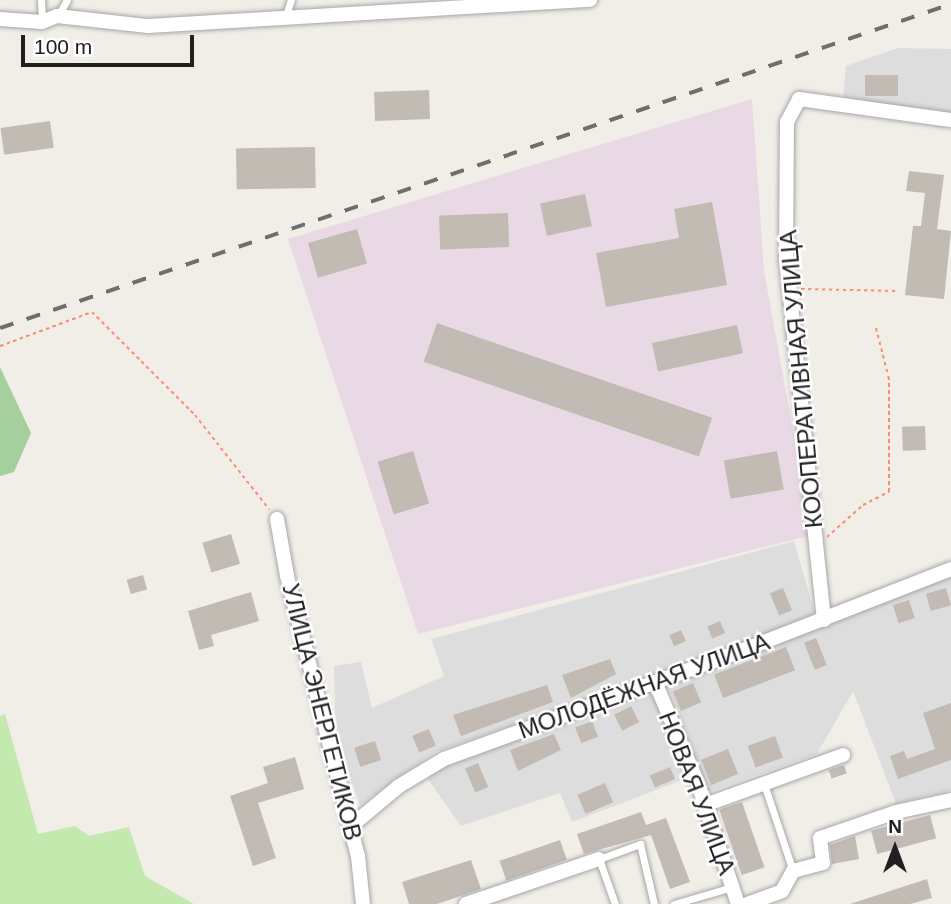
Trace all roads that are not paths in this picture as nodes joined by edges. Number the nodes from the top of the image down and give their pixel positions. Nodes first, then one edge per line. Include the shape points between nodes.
1 (41, 0) edge
2 (67, 0) edge
3 (291, 0) edge
4 (590, 0) edge
5 (376, 7) edge
6 (57, 16) junction
7 (285, 18) junction
8 (0, 19) edge
9 (42, 22) junction
10 (951, 120) edge
11 (277, 519) road end
12 (951, 569) edge
13 (824, 620) junction
14 (655, 682) junction
15 (843, 755) dead end
16 (764, 784) junction
17 (951, 800) edge
18 (705, 804) junction
19 (351, 827) junction
20 (599, 859) junction
21 (793, 871) junction
22 (732, 887) junction
23 (363, 904) edge
24 (466, 904) edge
25 (615, 904) edge
26 (654, 904) edge
27 (674, 904) edge
28 (738, 904) edge
29 (747, 904) edge

1 - 9 lane
2 - 6 lane
3 - 7 lane
4 - 5 street
5 - 7 street
6 - 7 street via 148,26
6 - 9 street
8 - 9 street
10 - 13 street, КООПЕРАТИВНАЯ УЛИЦА via 799,99 787,122 789,288
11 - 19 street, УЛИЦА ЭНЕРГЕТИКОВ via 287,576
12 - 13 street, МОЛОДЁЖНАЯ УЛИЦА
13 - 14 street, МОЛОДЁЖНАЯ УЛИЦА
14 - 18 street, НОВАЯ УЛИЦА
14 - 19 street, МОЛОДЁЖНАЯ УЛИЦА via 444,759 399,786
15 - 16 street
16 - 18 street
16 - 21 lane
17 - 21 street, НОВАЯ УЛИЦА via 896,812 820,838 823,863
18 - 22 street, НОВАЯ УЛИЦА
19 - 23 street, УЛИЦА ЭНЕРГЕТИКОВ via 364,882
20 - 24 street
20 - 25 lane
20 - 26 lane via 640,844
21 - 29 street, НОВАЯ УЛИЦА via 782,891
22 - 27 lane
22 - 28 street, НОВАЯ УЛИЦА

